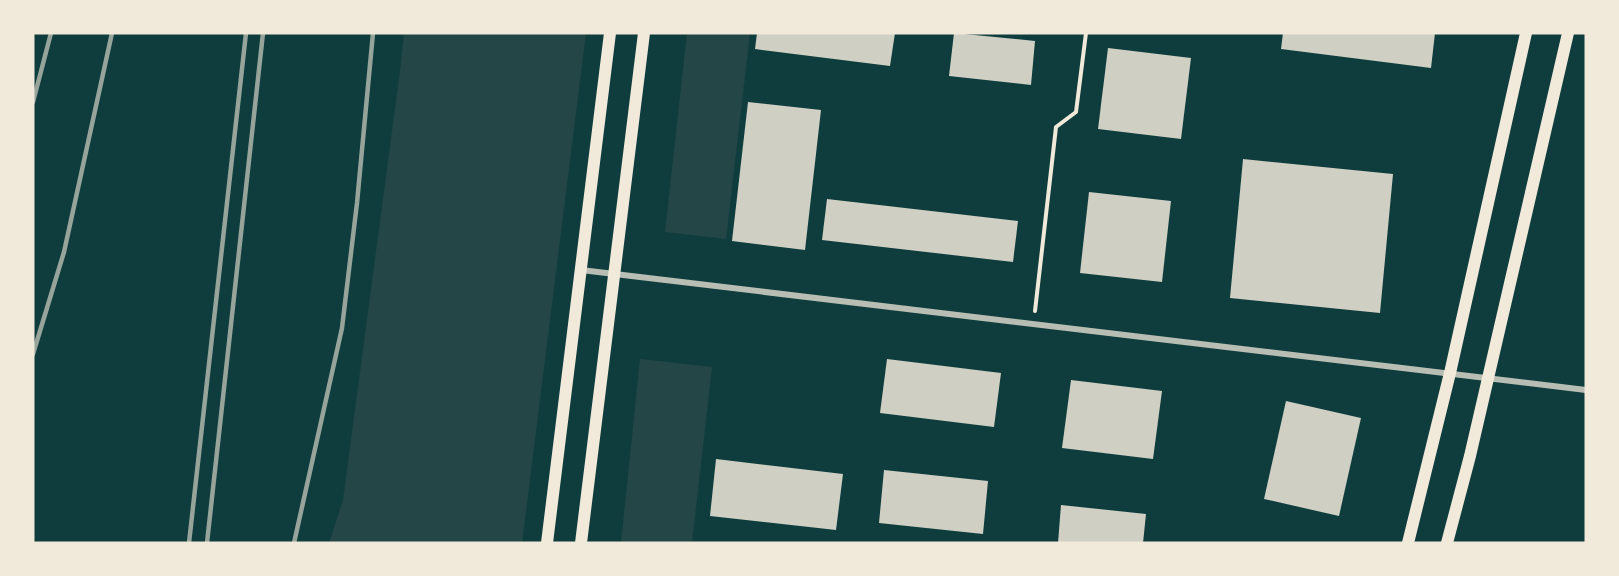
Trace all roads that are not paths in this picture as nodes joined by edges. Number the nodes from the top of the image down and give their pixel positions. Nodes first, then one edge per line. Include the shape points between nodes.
1 (610, 33) edge
2 (644, 33) edge
3 (1526, 33) edge
4 (1568, 33) edge
5 (581, 270) junction
6 (613, 275) junction
7 (1450, 373) junction
8 (1487, 378) junction
9 (1586, 390) edge
10 (547, 543) edge
11 (581, 543) edge
12 (1408, 543) edge
13 (1447, 543) edge

1 - 5 main road
2 - 6 main road
3 - 7 main road
4 - 8 main road
5 - 6 street
5 - 10 main road
6 - 7 street
6 - 11 main road
7 - 8 street
7 - 12 main road
8 - 9 street
8 - 13 main road

